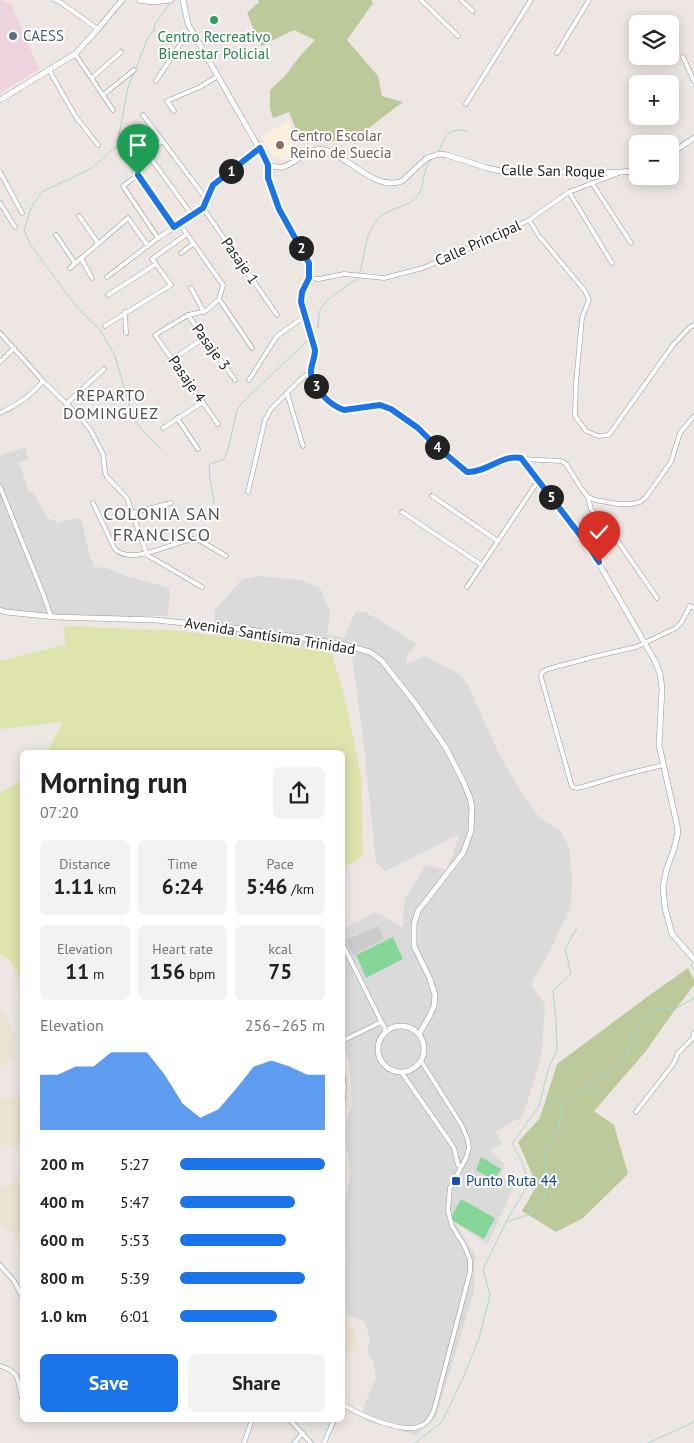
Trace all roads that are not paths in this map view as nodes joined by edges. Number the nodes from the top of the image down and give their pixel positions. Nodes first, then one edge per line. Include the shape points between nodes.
1 (55, 0) edge
2 (122, 0) edge
3 (139, 0) edge
4 (171, 0) edge
5 (183, 0) edge
6 (421, 0) edge
7 (461, 0) edge
8 (531, 0) edge
9 (589, 0) edge
10 (150, 1) edge
11 (473, 11) dead end
12 (98, 30) junction
13 (194, 34) junction
14 (458, 36) dead end
15 (121, 52) dead end
16 (75, 54) junction
17 (557, 54) dead end
18 (683, 57) dead end
19 (49, 70) junction
20 (134, 70) dead end
21 (218, 76) junction
22 (92, 78) junction
23 (694, 80) edge
24 (156, 81) dead end
25 (103, 95) junction
26 (0, 100) edge
27 (466, 104) dead end
28 (113, 110) dead end
29 (174, 111) dead end
30 (143, 115) dead end
31 (694, 138) edge
32 (162, 141) junction
33 (98, 145) dead end
34 (260, 148) junction
35 (679, 148) edge
36 (268, 165) junction
37 (133, 167) dead end
38 (0, 172) edge
39 (623, 172) junction
40 (629, 172) edge
41 (138, 175) junction
42 (592, 183) junction
43 (569, 192) junction
44 (207, 200) junction
45 (0, 203) edge
46 (203, 208) junction
47 (22, 213) dead end
48 (192, 215) junction
49 (79, 216) dead end
50 (529, 220) junction
51 (179, 223) junction
52 (16, 227) dead end
53 (174, 227) junction
54 (186, 234) junction
55 (56, 235) dead end
56 (158, 238) junction
57 (631, 243) dead end
58 (98, 244) junction
59 (193, 244) junction
60 (148, 246) junction
61 (181, 253) dead end
62 (81, 258) junction
63 (75, 263) junction
64 (612, 263) dead end
65 (156, 264) junction
66 (70, 268) dead end
67 (108, 277) dead end
68 (92, 278) dead end
69 (309, 278) junction
70 (191, 288) dead end
71 (108, 294) dead end
72 (219, 300) junction
73 (125, 312) junction
74 (204, 312) junction
75 (188, 315) junction
76 (277, 315) dead end
77 (305, 316) junction
78 (694, 325) edge
79 (105, 326) dead end
80 (0, 333) edge
81 (126, 333) dead end
82 (204, 338) junction
83 (14, 348) junction
84 (252, 348) dead end
85 (173, 360) junction
86 (0, 362) edge
87 (104, 369) dead end
88 (311, 371) junction
89 (235, 380) dead end
90 (249, 380) dead end
91 (43, 381) junction
92 (287, 392) junction
93 (202, 402) junction
94 (66, 404) junction
95 (0, 413) edge
96 (694, 416) edge
97 (177, 418) junction
98 (218, 424) dead end
99 (163, 428) dead end
100 (303, 446) dead end
101 (198, 450) dead end
102 (522, 459) junction
103 (538, 480) junction
104 (0, 487) edge
105 (248, 492) dead end
106 (432, 496) dead end
107 (588, 497) junction
108 (93, 503) dead end
109 (171, 504) dead end
110 (402, 512) dead end
111 (132, 514) junction
112 (498, 541) junction
113 (146, 553) junction
114 (226, 556) dead end
115 (482, 564) junction
116 (202, 587) dead end
117 (467, 587) dead end
118 (657, 598) dead end
119 (694, 608) edge
120 (0, 610) edge
121 (51, 616) junction
122 (646, 643) junction
123 (663, 765) junction
124 (345, 949) edge
125 (694, 959) edge
126 (381, 1022) junction
127 (386, 1032) junction
128 (419, 1034) junction
129 (694, 1034) edge
130 (345, 1040) edge
131 (421, 1061) junction
132 (402, 1073) junction
133 (636, 1112) dead end
134 (460, 1166) junction
135 (0, 1265) edge
136 (20, 1292) edge
137 (0, 1366) edge
138 (20, 1387) edge
139 (345, 1406) edge
140 (251, 1422) edge
141 (292, 1422) edge
142 (333, 1422) edge
143 (303, 1434) junction
144 (295, 1441) edge
145 (310, 1442) edge
146 (244, 1443) edge
147 (324, 1443) edge

1 - 12 street
2 - 12 street
3 - 10 street
4 - 10 street
5 - 13 street via 188,24
6 - 14 street
7 - 11 street
8 - 27 street
9 - 17 street
12 - 16 street
13 - 21 street
13 - 24 street via 181,43
15 - 22 street
16 - 19 street
16 - 22 street
18 - 23 street
19 - 26 street
19 - 33 street via 76,117
20 - 25 street
21 - 29 street via 167,101
21 - 34 street
22 - 25 street
25 - 28 street
30 - 32 street
31 - 35 street
32 - 44 street
32 - 48 street via 146,153
34 - 36 street
34 - 44 street via 213,185
36 - 39 street, Calle San Roque via 285,166 306,154 326,150 388,183 402,181 427,158 440,154 509,173 551,170 586,174
36 - 69 street via 268,178 279,209 309,263
37 - 41 street
38 - 47 street
39 - 40 street, Calle Principal
39 - 42 street, Calle Principal
41 - 53 street
41 - 56 street via 123,186
42 - 43 street, Calle Principal
42 - 57 street
43 - 50 street, Calle Principal
43 - 64 street
44 - 46 street
45 - 52 street
46 - 48 street
46 - 76 street, Pasaje 1
48 - 51 street
49 - 58 street
50 - 69 street, Calle Principal via 423,268 384,278 344,274
50 - 78 street via 589,300 582,318 575,416 586,431 598,436 608,435 673,345
51 - 53 street
51 - 54 street
53 - 56 street
54 - 59 street
54 - 65 street via 152,258
55 - 63 street
56 - 60 street
58 - 60 street via 128,218
58 - 62 street
59 - 61 street
59 - 72 street via 223,285
60 - 67 street
62 - 63 street
62 - 68 street
63 - 66 street
65 - 71 street
65 - 73 street via 171,285
69 - 77 street via 302,296
70 - 74 street
72 - 74 street
72 - 84 street
73 - 79 street
73 - 81 street
74 - 75 street
75 - 82 street, Pasaje 3
75 - 85 street, Pasaje 4 via 155,335
77 - 88 street via 315,350
77 - 90 street via 277,336
80 - 83 street
82 - 85 street
82 - 89 street, Pasaje 3
83 - 86 street
83 - 91 street
85 - 93 street, Pasaje 4
87 - 94 street
88 - 92 street
88 - 102 street via 312,379 328,401 344,410 380,405 391,409 418,428 467,472 481,470 511,457
91 - 94 street
91 - 95 street via 23,402
92 - 100 street
92 - 105 street via 265,420
93 - 97 street
93 - 98 street, Pasaje 4
94 - 111 street via 95,437 103,454 106,475 126,498
96 - 107 street via 680,433 671,462 640,502 618,504
97 - 99 street
97 - 101 street
102 - 103 street
102 - 107 street via 561,461
103 - 112 street
103 - 122 street via 590,548
104 - 121 street
106 - 112 street
107 - 118 street via 592,509
108 - 113 street via 116,551 127,555
109 - 111 street
110 - 115 street
111 - 113 street
112 - 115 street
113 - 114 street via 192,538
113 - 116 street
115 - 117 street
119 - 122 street via 690,606 676,628
120 - 121 street, Avenida Santísima Trinidad
121 - 128 street, Avenida Santísima Trinidad via 156,620 251,630 341,644 370,652 382,661 446,748 472,807 471,831 463,853 418,911 414,924 414,946 436,995 434,1006
122 - 123 street via 662,681 659,736
122 - 123 street via 548,669 542,672 542,677 572,787
123 - 125 street via 678,832 666,868 663,886 665,908 672,934
124 - 126 street
126 - 127 street
126 - 130 street
127 - 128 street via 406,1026
127 - 132 street via 379,1042 379,1059 387,1068
128 - 131 street via 425,1049
129 - 133 street
131 - 132 street via 410,1071
131 - 134 street via 464,1129 469,1148
132 - 134 street via 454,1148
134 - 139 street via 450,1188 448,1210 452,1226 470,1260 470,1272 430,1419 419,1427 407,1429 369,1418
135 - 136 street
137 - 138 street via 16,1375
140 - 146 street
141 - 143 street
142 - 147 street
143 - 144 street
143 - 145 street
144 - 145 street

